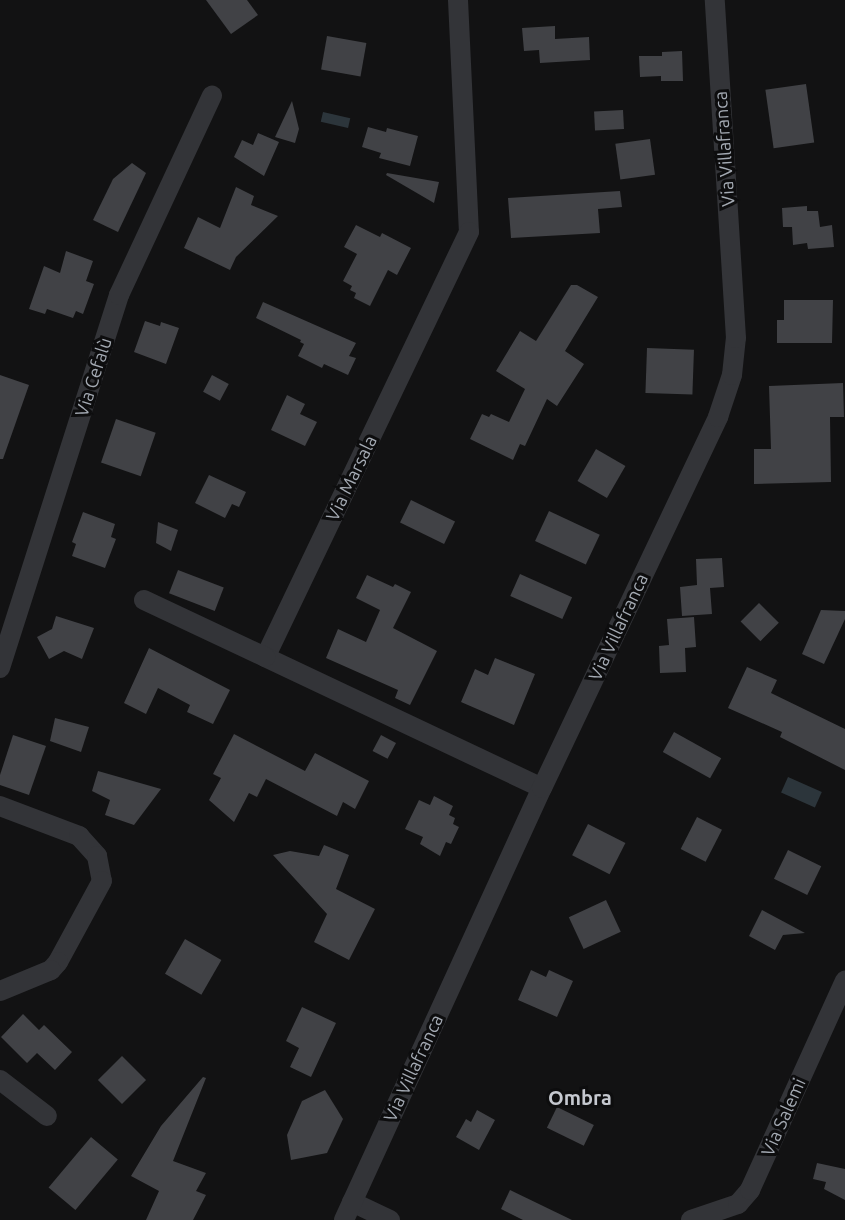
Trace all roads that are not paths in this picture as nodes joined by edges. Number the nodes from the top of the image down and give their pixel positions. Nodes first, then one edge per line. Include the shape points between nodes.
1 (458, 0) edge
2 (715, 0) edge
3 (213, 96) dead end
4 (144, 600) dead end
5 (265, 657) junction
6 (0, 668) edge
7 (542, 788) junction
8 (0, 806) edge
9 (845, 981) edge
10 (0, 991) edge
11 (0, 1080) edge
12 (47, 1116) dead end
13 (348, 1211) edge
14 (390, 1220) edge
15 (691, 1220) edge

1 - 5 street, Via Marsala via 469,232
2 - 7 street, Via Villafranca via 736,338 732,375 718,417
3 - 6 street, Via Cefalù via 119,295
4 - 5 street
5 - 7 street
7 - 13 street, Via Villafranca
8 - 10 street via 79,836 97,856 102,881 58,962 40,976
9 - 15 street, Via Salemi via 750,1190 738,1204
11 - 12 street
13 - 14 street

